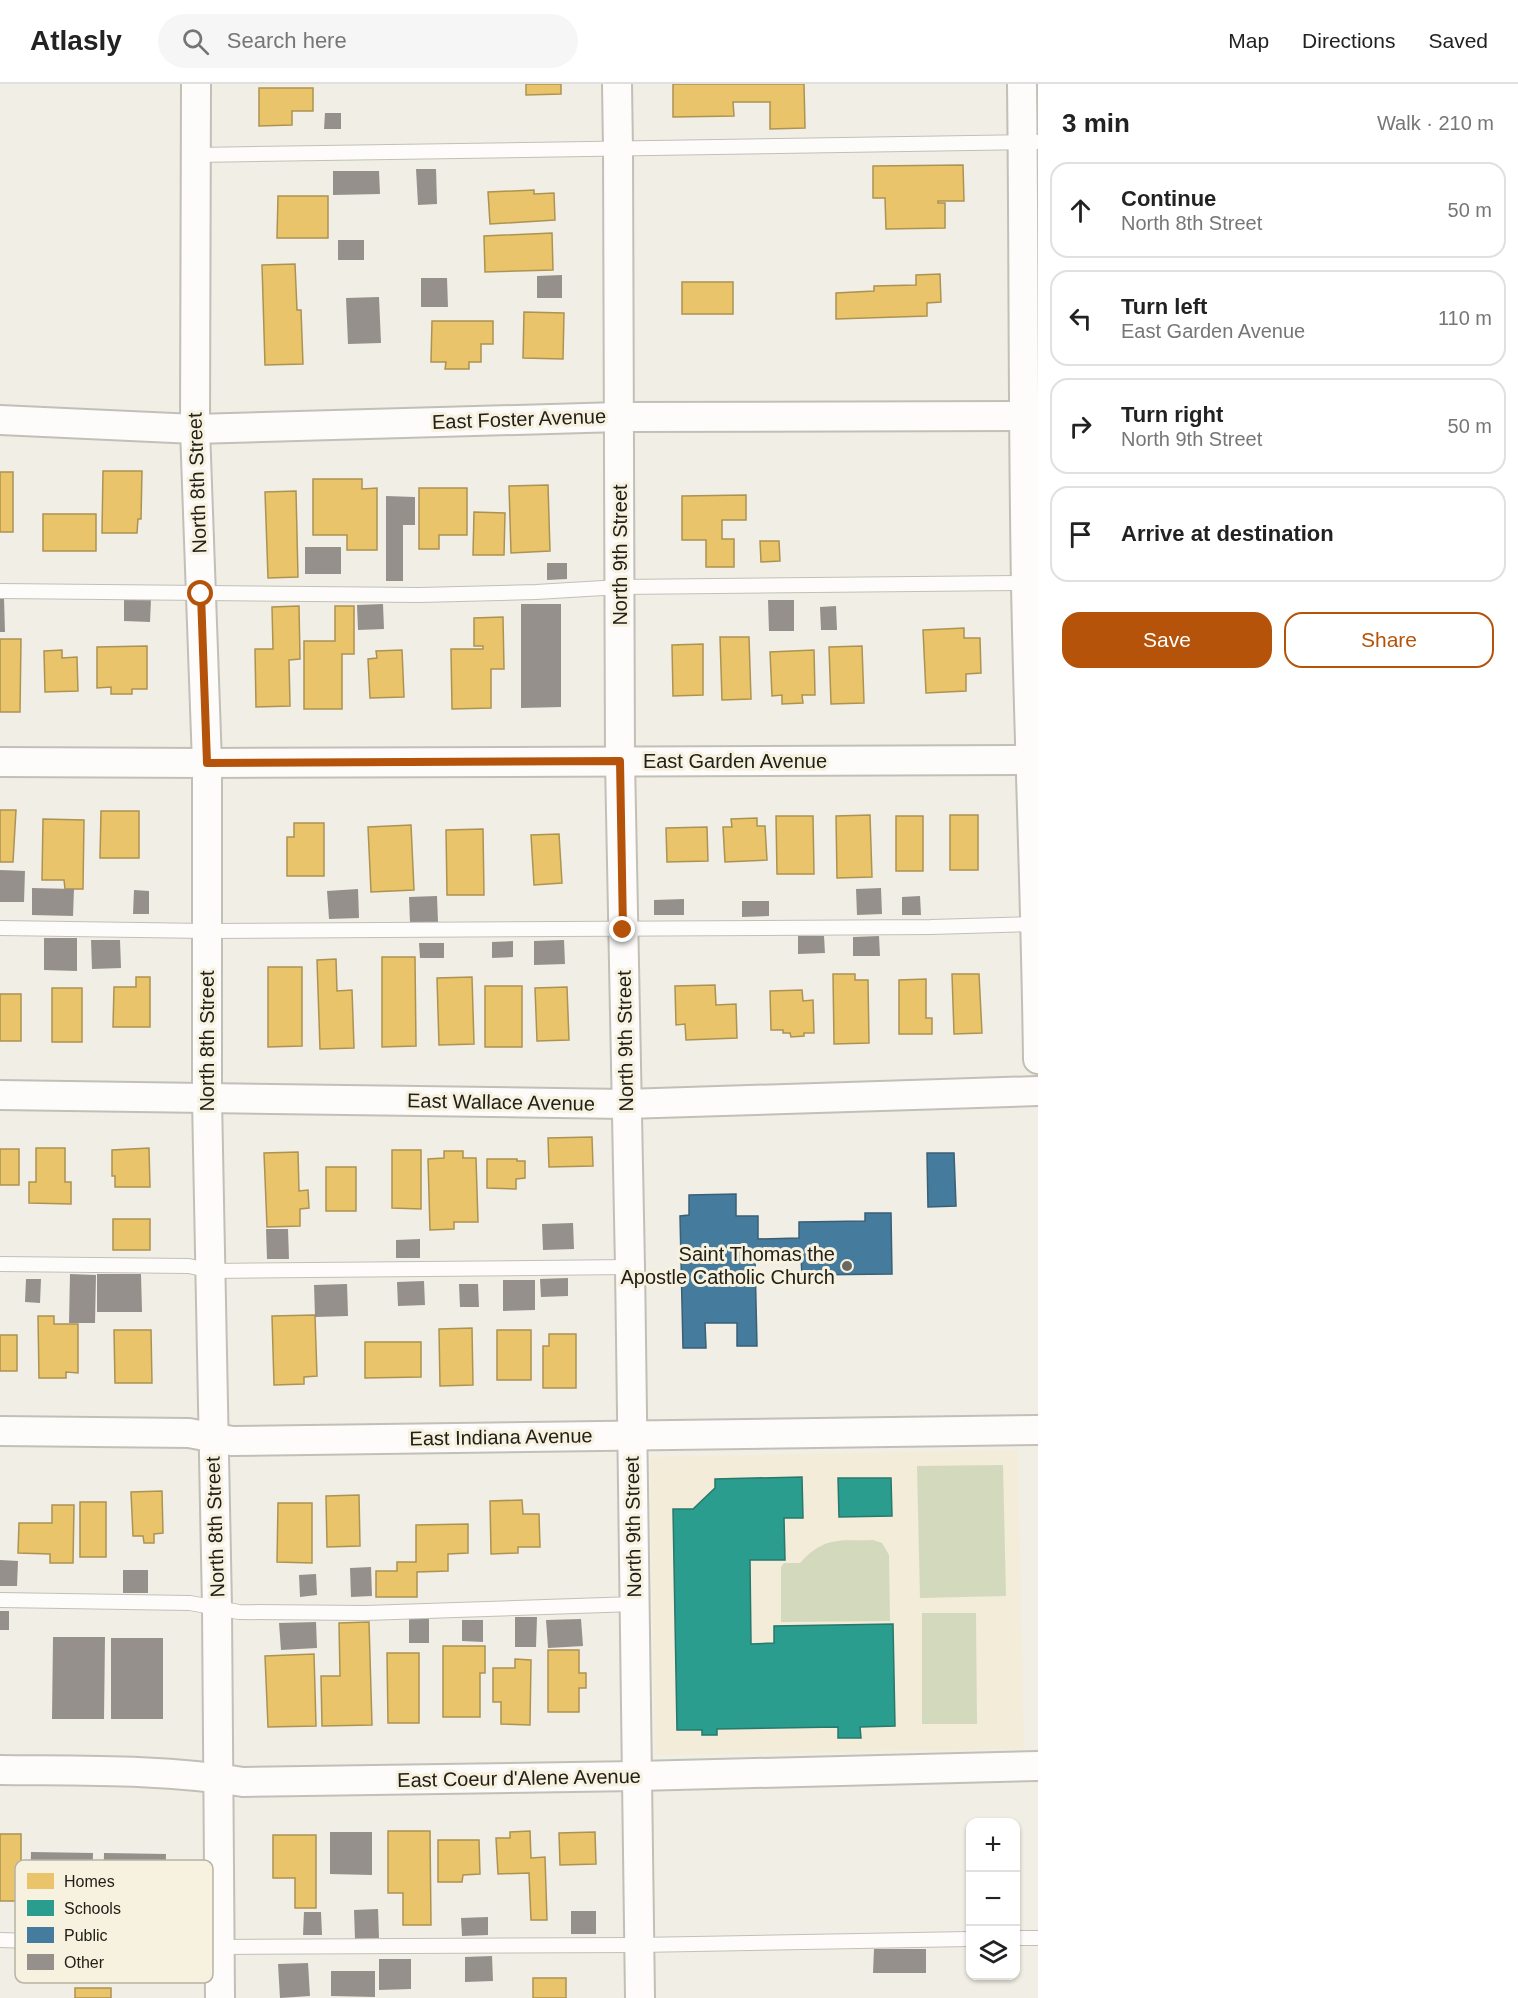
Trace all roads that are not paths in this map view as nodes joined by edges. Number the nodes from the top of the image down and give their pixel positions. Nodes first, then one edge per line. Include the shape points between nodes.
1 (196, 84) edge
2 (616, 84) edge
3 (1022, 84) edge
4 (1030, 142) edge
5 (618, 148) junction
6 (196, 155) junction
7 (1031, 416) edge
8 (619, 417) junction
9 (0, 420) edge
10 (195, 429) junction
11 (1032, 583) edge
12 (620, 587) junction
13 (0, 591) edge
14 (201, 594) junction
15 (1034, 760) edge
16 (620, 761) junction
17 (0, 762) edge
18 (207, 763) junction
19 (1037, 924) edge
20 (0, 928) edge
21 (623, 930) junction
22 (207, 932) junction
23 (1038, 1059) edge
24 (1038, 1091) edge
25 (0, 1095) edge
26 (207, 1099) junction
27 (625, 1104) junction
28 (0, 1264) edge
29 (630, 1267) junction
30 (211, 1271) junction
31 (1038, 1430) edge
32 (0, 1431) edge
33 (632, 1436) junction
34 (212, 1437) junction
35 (0, 1600) edge
36 (635, 1604) junction
37 (217, 1608) junction
38 (1038, 1766) edge
39 (0, 1770) edge
40 (637, 1776) junction
41 (218, 1778) junction
42 (1020, 1938) edge
43 (1038, 1938) edge
44 (966, 1939) edge
45 (0, 1940) edge
46 (15, 1940) edge
47 (638, 1945) junction
48 (213, 1947) edge
49 (220, 1947) junction
50 (220, 1998) edge
51 (640, 1998) edge

1 - 6 street, North 8th Street
2 - 5 street, North 9th Street
3 - 4 street
4 - 5 lane
4 - 7 street
5 - 6 lane
5 - 8 street, North 9th Street
6 - 10 street, North 8th Street
7 - 8 street, East Foster Avenue
7 - 11 street
8 - 10 street, East Foster Avenue
8 - 12 street, North 9th Street
9 - 10 street, East Foster Avenue
10 - 14 street, North 8th Street
11 - 12 lane
11 - 15 street
12 - 14 lane via 419,596
12 - 16 street, North 9th Street
13 - 14 lane
14 - 18 street, North 8th Street
15 - 16 street, East Garden Avenue
15 - 19 street
16 - 18 street, East Garden Avenue
16 - 21 street, North 9th Street
17 - 18 street, East Garden Avenue
18 - 22 street, North 8th Street
19 - 21 lane
19 - 23 street
20 - 22 lane
21 - 22 lane
21 - 27 street, North 9th Street
22 - 26 street, North 8th Street
24 - 27 street, East Wallace Avenue
25 - 26 street, East Wallace Avenue
26 - 27 street, East Wallace Avenue
26 - 30 street, North 8th Street
27 - 29 street, North 9th Street
28 - 30 lane via 189,1266
29 - 30 lane
29 - 33 street, North 9th Street
30 - 34 street, North 8th Street
31 - 33 street, East Indiana Avenue
32 - 34 street, East Indiana Avenue via 189,1433
33 - 34 street, East Indiana Avenue via 232,1441
33 - 36 street, North 9th Street
34 - 37 street, North 8th Street
35 - 37 lane via 190,1603
36 - 37 lane via 365,1613 239,1612
36 - 40 street, North 9th Street
37 - 41 street, North 8th Street
38 - 40 street, East Coeur d'Alene Avenue
39 - 41 street, East Coeur d'Alene Avenue via 149,1772
40 - 41 street, East Coeur d'Alene Avenue via 243,1782
40 - 47 street, North 9th Street
41 - 49 street, North 8th Street
42 - 43 lane
44 - 47 lane
45 - 46 lane
47 - 49 lane
47 - 51 street, North 9th Street
48 - 49 lane
49 - 50 street, North 8th Street

